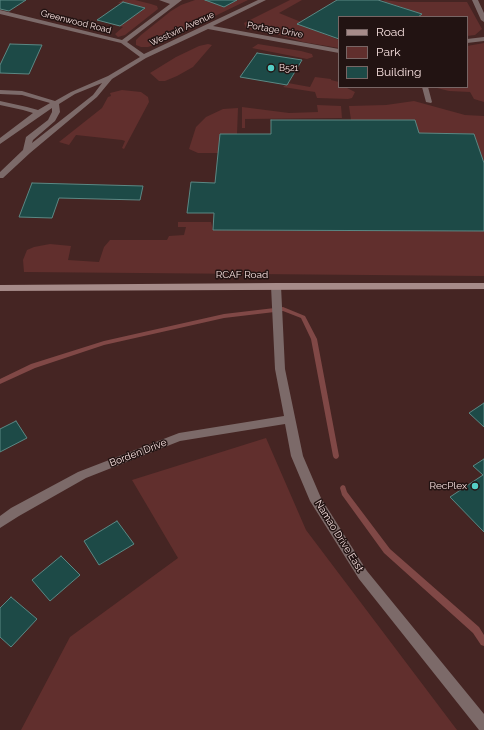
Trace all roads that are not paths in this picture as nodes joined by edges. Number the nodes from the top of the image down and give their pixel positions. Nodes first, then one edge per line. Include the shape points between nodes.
1 (162, 0) edge
2 (263, 0) edge
3 (475, 0) edge
4 (177, 2) edge
5 (0, 12) edge
6 (484, 20) edge
7 (208, 27) junction
8 (484, 39) edge
9 (468, 41) edge
10 (123, 42) junction
11 (338, 51) edge
12 (144, 57) junction
13 (110, 77) junction
14 (425, 88) edge
15 (0, 92) edge
16 (430, 102) dead end
17 (0, 103) edge
18 (55, 103) junction
19 (78, 109) junction
20 (56, 112) junction
21 (38, 113) junction
22 (0, 142) edge
23 (27, 151) junction
24 (0, 176) edge
25 (276, 286) junction
26 (484, 286) edge
27 (0, 288) edge
28 (290, 419) junction
29 (0, 523) edge
30 (484, 726) edge

1 - 4 street
2 - 7 street, Westwin Avenue
3 - 6 street
4 - 10 street
5 - 10 street, Greenwood Road
7 - 11 street, Portage Drive
7 - 12 street, Westwin Avenue
8 - 9 street
10 - 12 street, Greenwood Road
12 - 13 street, Westwin Avenue
13 - 18 street, Westwin Avenue
13 - 19 street, Westwin Avenue via 95,96
14 - 16 street
15 - 18 street via 22,93
17 - 21 street
18 - 20 street
18 - 21 street, Westwin Avenue
19 - 20 street
19 - 23 street, Westwin Avenue
20 - 21 street
20 - 23 street via 51,121 29,139
21 - 22 street, Westwin Avenue
23 - 24 street, Westwin Avenue
25 - 26 main road, RCAF Road
25 - 27 main road, RCAF Road
25 - 28 street, Namao Drive East via 280,369
28 - 29 street, Borden Drive via 179,437 82,475
28 - 30 street, Namao Drive East via 297,456 316,501 363,575

